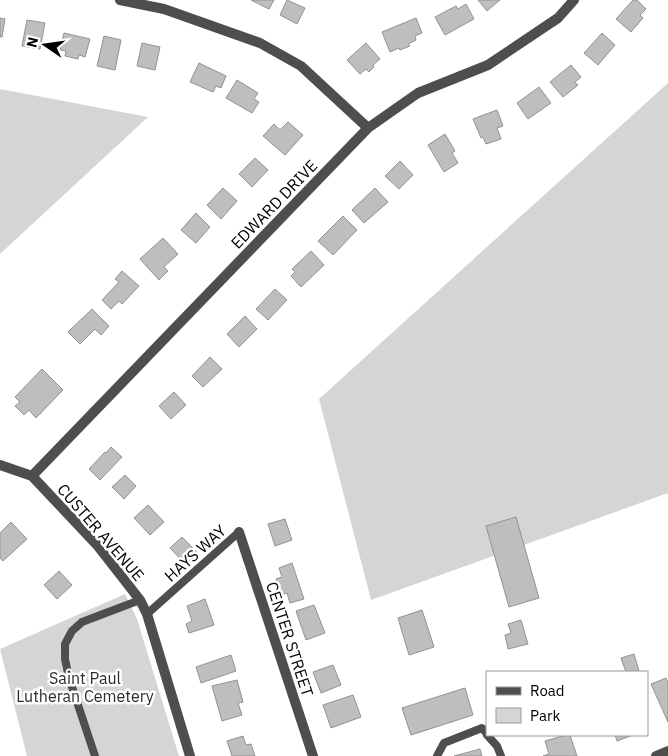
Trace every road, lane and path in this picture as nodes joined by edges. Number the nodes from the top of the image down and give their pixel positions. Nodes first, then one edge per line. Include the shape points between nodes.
1 (120, 0) edge
2 (574, 0) edge
3 (368, 128) junction
4 (0, 465) edge
5 (32, 476) junction
6 (239, 532) joint
7 (140, 600) junction
8 (147, 614) junction
9 (486, 733) edge
10 (489, 736) edge
11 (668, 751) edge
12 (95, 756) edge
13 (190, 756) edge
14 (313, 756) edge
15 (438, 756) edge
16 (501, 756) edge
17 (656, 756) edge

1 - 3 street via 164,8 260,43 301,66
2 - 3 street, EDWARD DRIVE via 558,18 488,66 418,93
3 - 5 street, EDWARD DRIVE
4 - 5 street, CUSTER AVENUE
5 - 7 street, CUSTER AVENUE via 97,545
6 - 8 lane, HAYS WAY
6 - 14 street, CENTER STREET
7 - 8 street, CUSTER AVENUE
7 - 12 lane via 82,622 65,644 69,678
8 - 13 street, CUSTER AVENUE
9 - 15 lane via 482,728 444,743
10 - 16 lane
11 - 17 street

